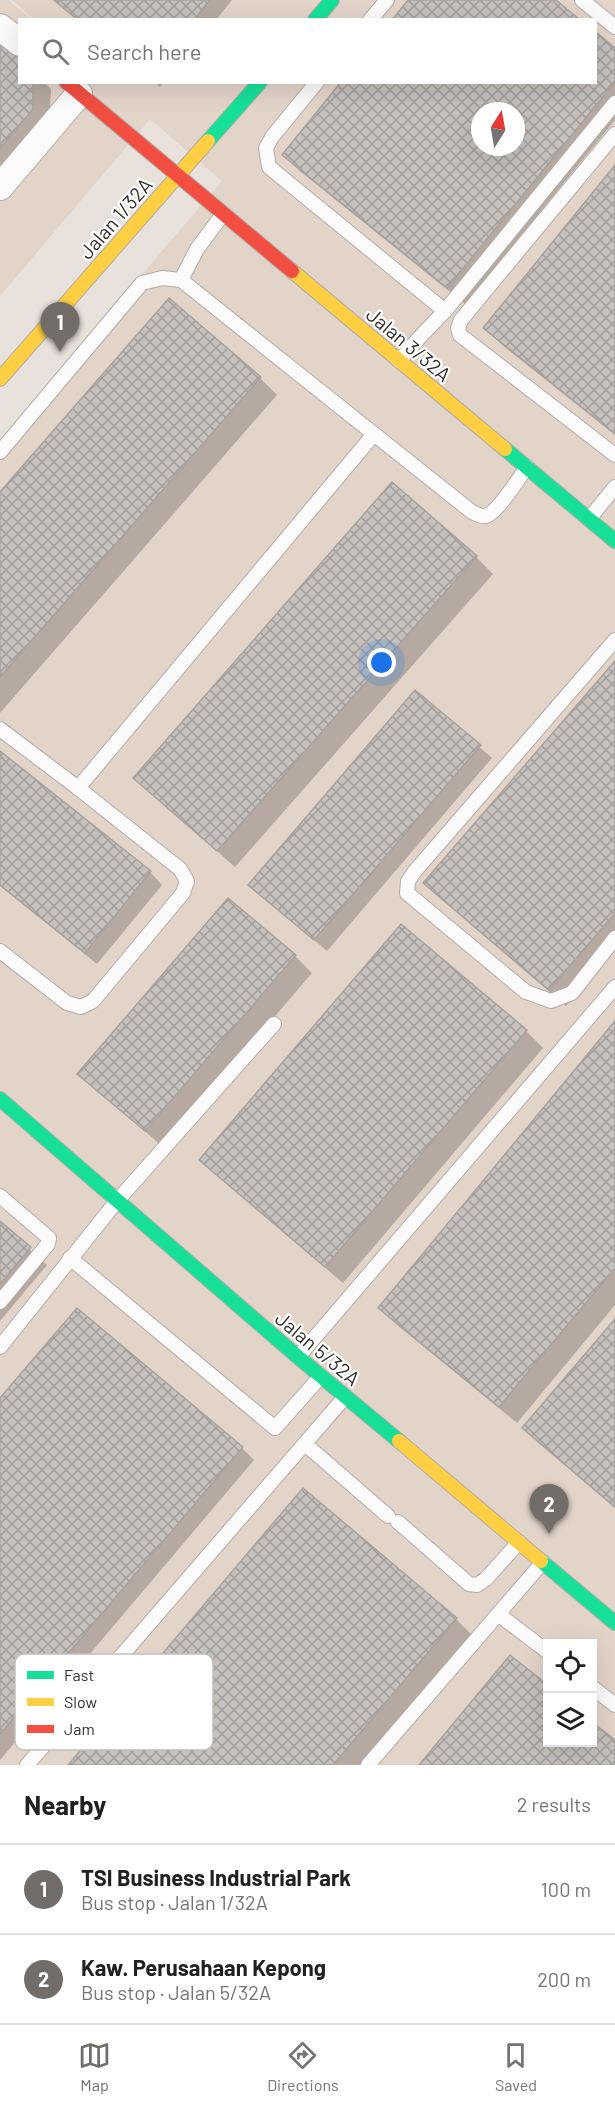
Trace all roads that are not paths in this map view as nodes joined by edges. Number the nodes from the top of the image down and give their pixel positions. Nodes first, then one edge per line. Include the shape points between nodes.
1 (333, 0) edge
2 (387, 0) edge
3 (582, 0) edge
4 (317, 18) edge
5 (372, 18) edge
6 (0, 27) edge
7 (615, 27) edge
8 (18, 41) edge
9 (258, 84) edge
10 (316, 84) edge
11 (73, 88) edge
12 (615, 103) edge
13 (615, 134) edge
14 (178, 176) junction
15 (0, 187) edge
16 (223, 214) junction
17 (181, 280) junction
18 (445, 311) junction
19 (399, 361) junction
20 (0, 379) edge
21 (374, 434) junction
22 (0, 452) edge
23 (615, 455) edge
24 (527, 467) junction
25 (615, 487) edge
26 (589, 519) junction
27 (615, 541) edge
28 (615, 640) edge
29 (0, 729) edge
30 (78, 788) junction
31 (615, 938) edge
32 (0, 951) edge
33 (615, 987) edge
34 (274, 1024) dead end
35 (0, 1099) edge
36 (0, 1196) edge
37 (117, 1201) junction
38 (70, 1258) junction
39 (0, 1302) edge
40 (0, 1347) edge
41 (298, 1357) junction
42 (321, 1376) junction
43 (345, 1397) junction
44 (305, 1444) junction
45 (519, 1542) junction
46 (543, 1562) junction
47 (498, 1614) junction
48 (615, 1623) edge
49 (543, 1648) edge
50 (123, 1654) edge
51 (597, 1691) edge
52 (615, 1704) edge
53 (40, 1750) edge
54 (27, 1765) edge
55 (368, 1765) edge

1 - 4 street
2 - 5 lane
3 - 7 lane
6 - 8 street
9 - 14 street, Jalan 1/32A
10 - 18 lane via 272,137 266,148 269,167
11 - 14 street, Jalan 3/32A
11 - 15 street
12 - 18 lane
13 - 23 lane via 458,328 460,335
14 - 16 street, Jalan 3/32A
14 - 20 street, Jalan 1/32A
16 - 17 lane via 197,249
16 - 19 street, Jalan 3/32A
17 - 21 lane
17 - 22 lane via 162,278 142,283
18 - 19 lane
19 - 24 street, Jalan 3/32A
21 - 24 lane via 482,516 489,515 505,498
21 - 30 lane
24 - 26 street, Jalan 3/32A
25 - 26 lane
26 - 27 street, Jalan 3/32A
28 - 31 lane via 415,871 408,881 407,893 526,992 551,1001 572,993
29 - 30 lane
30 - 32 lane via 180,870 187,881 183,893 93,1001 81,1007 67,1003
33 - 41 lane
34 - 37 lane
35 - 37 street, Jalan 5/32A
36 - 39 lane via 49,1238
37 - 38 lane
37 - 41 street, Jalan 5/32A
38 - 40 lane
38 - 42 lane via 275,1428
41 - 42 street, Jalan 5/32A
42 - 43 street, Jalan 5/32A
43 - 44 lane
43 - 45 street, Jalan 5/32A
44 - 45 lane via 469,1584 486,1580
44 - 50 lane
45 - 46 street, Jalan 5/32A
46 - 47 lane
46 - 48 street, Jalan 5/32A
47 - 49 lane
47 - 55 lane
51 - 52 lane
53 - 54 lane

